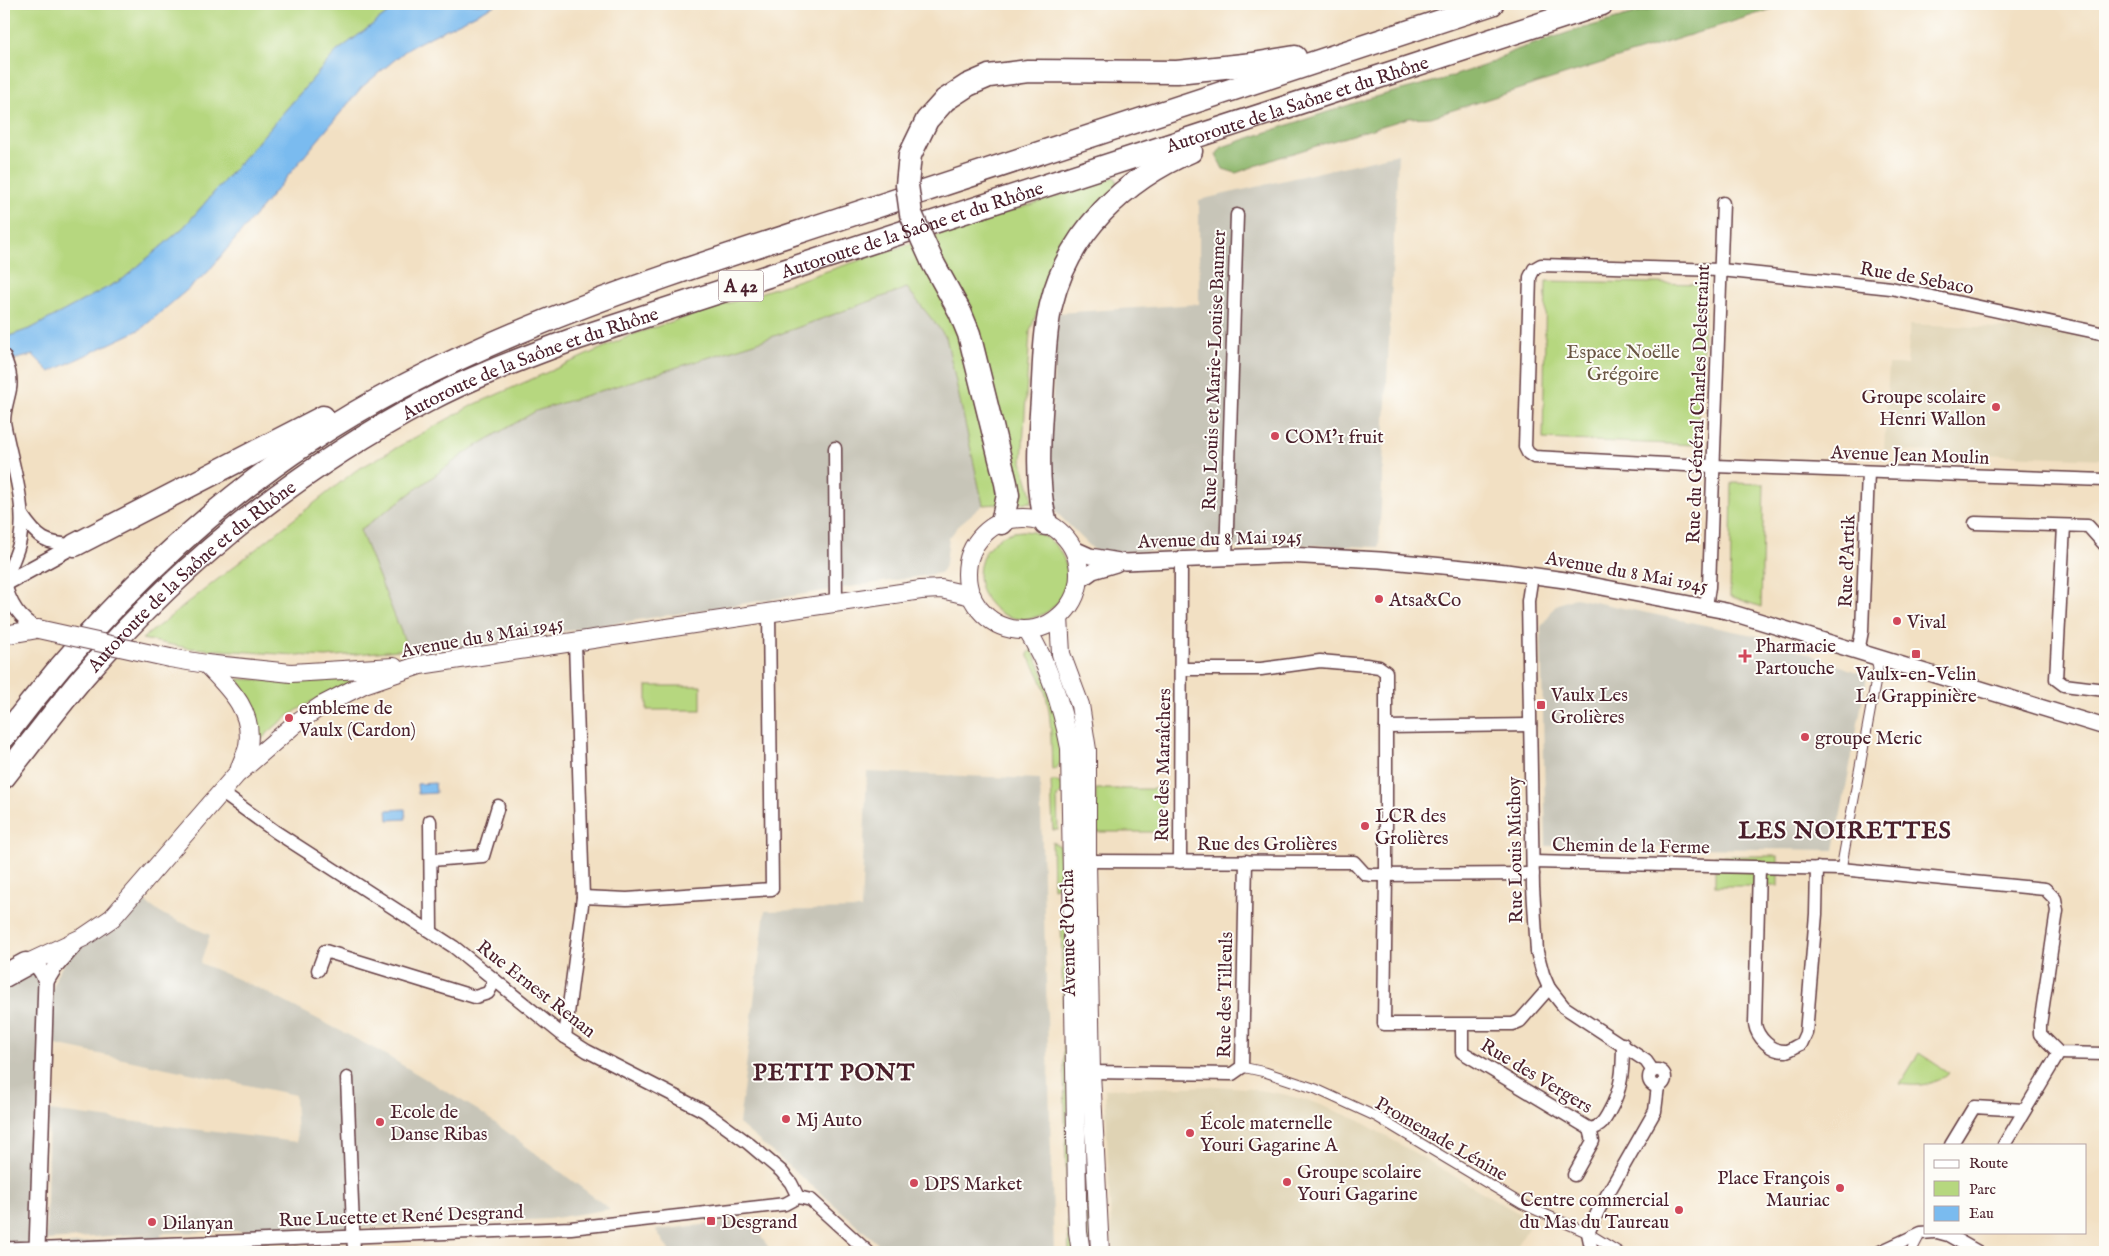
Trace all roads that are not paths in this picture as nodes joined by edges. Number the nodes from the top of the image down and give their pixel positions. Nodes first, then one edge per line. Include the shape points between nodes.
1 (1492, 4) edge
2 (1602, 4) edge
3 (1333, 56) junction
4 (1223, 128) junction
5 (1724, 203) dead end
6 (1237, 215) dead end
7 (1721, 270) junction
8 (2105, 334) edge
9 (4, 356) edge
10 (379, 400) junction
11 (835, 448) dead end
12 (1713, 466) junction
13 (1868, 472) junction
14 (2105, 480) edge
15 (22, 514) junction
16 (1002, 523) junction
17 (1975, 523) dead end
18 (1046, 524) junction
19 (2064, 526) junction
20 (75, 544) junction
21 (2105, 545) edge
22 (1072, 548) junction
23 (1226, 557) junction
24 (1182, 560) junction
25 (1125, 562) junction
26 (968, 563) junction
27 (1532, 575) junction
28 (1078, 581) junction
29 (4, 584) edge
30 (921, 590) junction
31 (972, 596) junction
32 (836, 602) junction
33 (1706, 606) junction
34 (769, 612) junction
35 (1059, 618) junction
36 (38, 630) junction
37 (1027, 630) junction
38 (4, 635) edge
39 (574, 642) junction
40 (1858, 652) junction
41 (1876, 657) junction
42 (206, 664) junction
43 (420, 665) junction
44 (1182, 668) junction
45 (2105, 690) edge
46 (1530, 725) junction
47 (1386, 727) junction
48 (2105, 727) edge
49 (4, 737) edge
50 (236, 775) junction
51 (4, 777) edge
52 (222, 793) junction
53 (498, 806) dead end
54 (430, 822) dead end
55 (431, 860) junction
56 (1087, 861) junction
57 (1246, 861) junction
58 (1180, 862) junction
59 (1759, 867) junction
60 (1533, 868) junction
61 (1817, 868) junction
62 (1840, 869) junction
63 (1386, 875) junction
64 (583, 897) junction
65 (431, 931) junction
66 (84, 937) junction
67 (26, 964) junction
68 (318, 970) dead end
69 (4, 976) edge
70 (495, 980) junction
71 (46, 981) junction
72 (1549, 988) junction
73 (1462, 1025) junction
74 (565, 1037) junction
75 (1623, 1044) junction
76 (2059, 1052) junction
77 (2105, 1054) edge
78 (1242, 1067) junction
79 (1091, 1072) junction
80 (348, 1078) dead end
81 (2024, 1110) junction
82 (1590, 1129) junction
83 (1952, 1144) edge
84 (2005, 1144) edge
85 (1574, 1175) dead end
86 (798, 1197) junction
87 (1588, 1233) junction
88 (1921, 1233) joint
89 (1944, 1234) edge
90 (353, 1238) junction
91 (162, 1248) edge
92 (37, 1249) junction
93 (4, 1250) edge
94 (354, 1252) edge
95 (868, 1252) edge
96 (1081, 1252) edge
97 (1100, 1252) edge
98 (1592, 1252) edge
99 (1619, 1252) edge
100 (1880, 1252) edge
101 (1911, 1252) edge
102 (1978, 1252) edge

1 - 3 highway, Autoroute de la Saône et du Rhône / A 42
2 - 4 highway, Autoroute de la Saône et du Rhône / A 42
3 - 10 highway, Autoroute de la Saône et du Rhône / A 42 via 590,304 505,338
3 - 16 highway, bridge via 1293,57 1176,72 1028,71 989,76 945,100 927,120 910,154 907,185 911,214 969,334 1006,483 1008,495
4 - 18 highway via 1196,149 1165,162 1127,188 1099,214 1079,242 1058,282 1047,329 1041,409 1040,489
4 - 51 highway, Autoroute de la Saône et du Rhône / A 42 via 569,341 427,401 320,464 269,500 225,537 129,627 84,677
5 - 7 street, Rue du Général Charles Delestraint
6 - 23 street, Rue Louis et Marie-Louise Baumer
7 - 8 street, Rue de Sebaco via 1891,288
7 - 12 street, Rue du Général Charles Delestraint
7 - 12 street via 1541,265 1530,277 1525,447 1528,453 1534,457
9 - 15 street via 10,373 10,388 4,422
10 - 20 highway via 338,409
10 - 49 highway, Autoroute de la Saône et du Rhône / A 42 via 308,442 201,523 69,654
11 - 32 street
12 - 13 street, Avenue Jean Moulin
12 - 33 street, Rue du Général Charles Delestraint via 1710,587
13 - 14 street, Avenue Jean Moulin
13 - 40 street, Rue d'Artik via 1862,631
15 - 20 street via 39,536 54,544
15 - 29 street via 16,556
16 - 18 main road via 1020,519
16 - 26 main road via 980,538
17 - 19 street
18 - 22 main road via 1061,534
19 - 21 street via 2088,526
19 - 45 street via 2056,679 2064,685
20 - 29 street
22 - 25 street, Avenue du 8 Mai 1945 via 1090,556
22 - 28 main road via 1078,565
23 - 24 street, Avenue du 8 Mai 1945
23 - 27 street, Avenue du 8 Mai 1945 via 1380,560
24 - 25 street, Avenue du 8 Mai 1945
24 - 44 street, Rue des Maraîchers
25 - 28 street, Avenue du 8 Mai 1945 via 1106,566
26 - 30 main road, Avenue du 8 Mai 1945 via 953,576
26 - 31 main road
27 - 33 street, Avenue du 8 Mai 1945
27 - 46 street, Rue Louis Michoy via 1528,601
28 - 35 main road via 1070,605
29 - 36 street via 12,605 25,622
30 - 31 main road, Avenue du 8 Mai 1945 via 941,589
30 - 32 main road, Avenue du 8 Mai 1945
31 - 37 main road via 991,620 1004,627
32 - 34 main road, Avenue du 8 Mai 1945
33 - 40 street, Avenue du 8 Mai 1945
34 - 39 main road, Avenue du 8 Mai 1945
34 - 64 street via 772,889 627,899
35 - 37 main road
35 - 56 main road, Avenue d'Orcha via 1061,654 1080,705 1087,750
36 - 38 main road
36 - 42 main road, bridge
37 - 96 main road, Avenue d'Orcha via 1044,660 1063,710 1070,748 1077,1198
39 - 43 main road, Avenue du 8 Mai 1945
39 - 64 street
40 - 41 street, Avenue du 8 Mai 1945
41 - 48 street, Avenue du 8 Mai 1945
41 - 62 street via 1878,668
42 - 43 main road via 291,673
42 - 50 main road via 232,690 249,725 248,747
43 - 50 main road, Avenue du 8 Mai 1945 via 364,684 321,706 296,723
44 - 47 street, Rue des Maraîchers via 1261,669 1320,662 1379,668 1386,672
44 - 58 street, Rue des Maraîchers
46 - 47 street
46 - 60 street, Rue Louis Michoy
47 - 63 street, Rue des Maraîchers
50 - 52 main road, Avenue du 8 Mai 1945
52 - 65 street, Rue Ernest Renan via 276,832
52 - 66 main road, Avenue du 8 Mai 1945 via 112,918
53 - 55 street via 483,856
54 - 55 street
55 - 65 street
56 - 58 street, Rue des Grolières
56 - 79 main road, Avenue d'Orcha
57 - 58 street, Rue des Grolières
57 - 63 street, Rue des Grolières via 1354,862 1366,874
57 - 78 street, Rue des Tilleuls
59 - 60 street, Chemin de la Ferme
59 - 61 street, Chemin de la Ferme
59 - 61 street via 1756,1034 1773,1047 1786,1051 1801,1044 1806,1033
60 - 63 street, Rue des Grolières
60 - 72 street, Rue Louis Michoy via 1535,943
61 - 62 street, Chemin de la Ferme
62 - 76 street, Chemin de la Ferme via 2045,889 2051,893 2057,911 2040,1034
63 - 73 street, Rue des Maraîchers via 1384,1024
64 - 74 street
65 - 70 street, Rue Ernest Renan
66 - 67 main road, Avenue du 8 Mai 1945
66 - 71 street via 68,950
67 - 69 highway
67 - 71 street via 40,967
68 - 70 street via 324,951 475,997 488,993
70 - 74 street, Rue Ernest Renan
71 - 92 street
72 - 73 street via 1520,1021 1513,1024
72 - 75 street, Rue Louis Michoy via 1564,1007
73 - 82 street, Rue des Vergers via 1462,1052
74 - 86 street, Rue Ernest Renan via 704,1111 781,1171
75 - 82 street, Rue des Vergers via 1621,1086 1616,1099 1602,1124
75 - 87 street, Rue Louis Michoy via 1646,1061 1653,1071 1662,1071 1665,1077 1658,1086 1654,1111
76 - 77 street
76 - 81 street
78 - 79 street, Rue des Tilleuls via 1232,1074
78 - 87 street, Promenade Lénine via 1316,1089 1377,1117 1522,1204
79 - 97 main road, Avenue d'Orcha
80 - 90 street
81 - 83 street via 1974,1107
81 - 84 street
82 - 85 street, Rue des Vergers via 1593,1141
86 - 90 street, Rue Lucette et René Desgrand via 785,1204 571,1228
86 - 95 street via 811,1200
87 - 98 street
87 - 99 street, Promenade Lénine
88 - 100 street
88 - 101 street
89 - 102 street
90 - 91 street, Rue Lucette et René Desgrand
90 - 94 street
91 - 92 street, Rue Lucette et René Desgrand
92 - 93 street, Rue Lucette et René Desgrand

